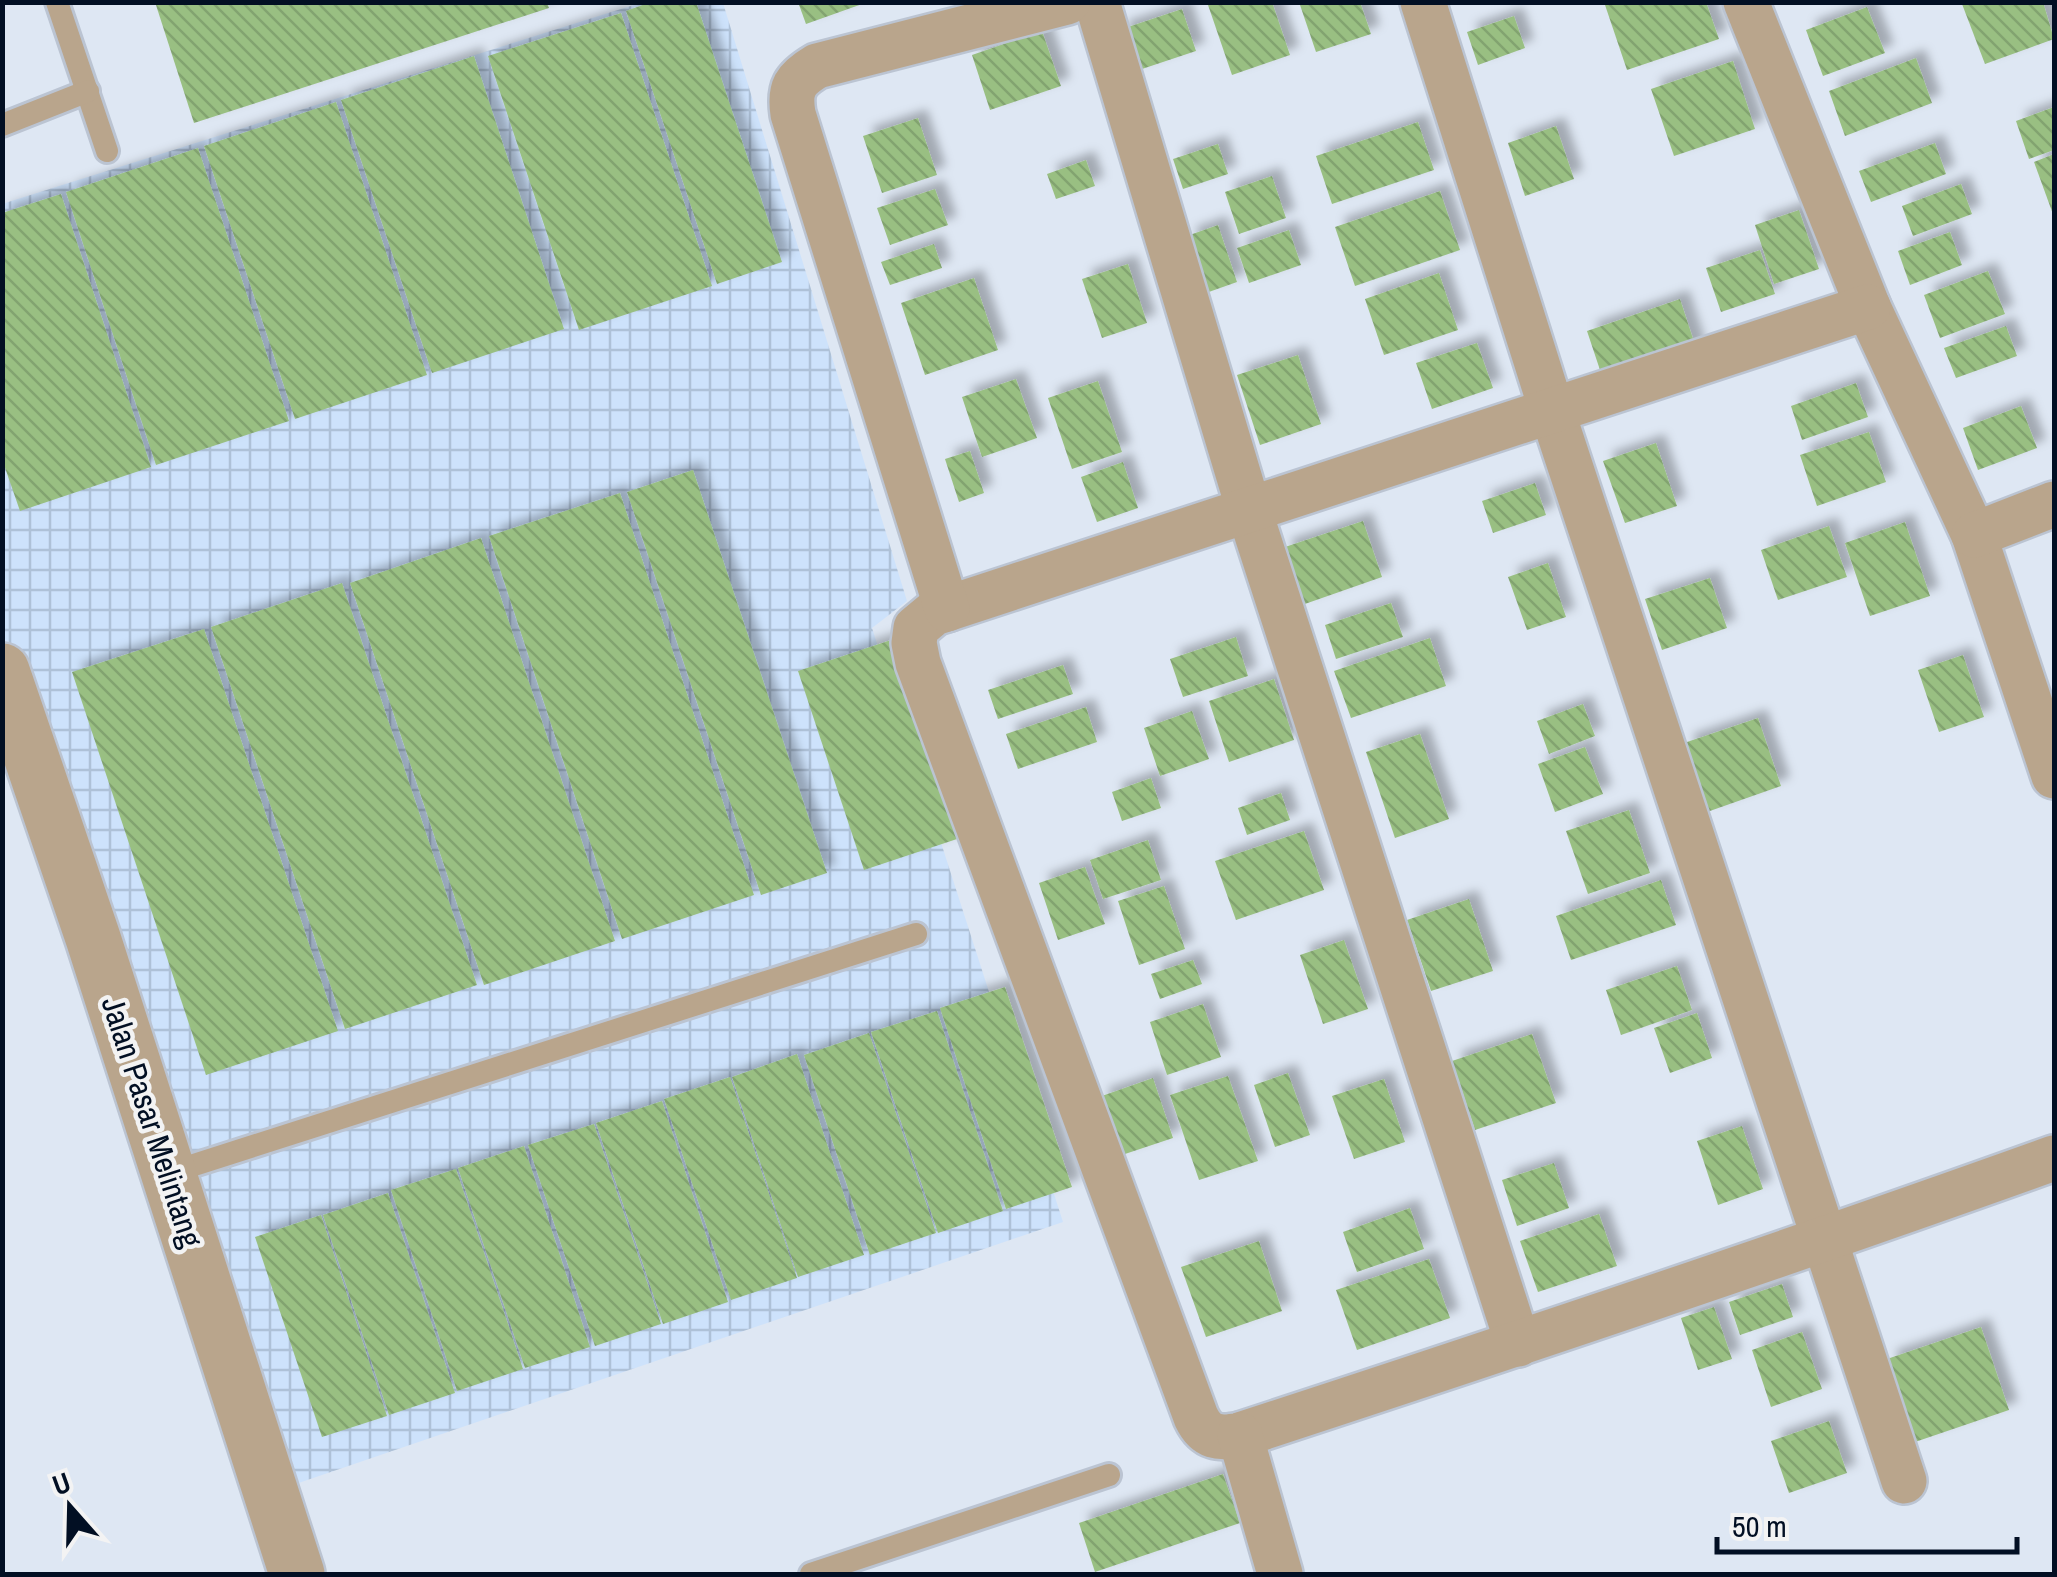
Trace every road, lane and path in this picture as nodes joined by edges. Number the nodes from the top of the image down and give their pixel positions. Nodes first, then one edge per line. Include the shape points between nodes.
1 (58, 2) edge
2 (1067, 2) edge
3 (1097, 2) edge
4 (1422, 2) edge
5 (1746, 2) edge
6 (88, 91) junction
7 (2, 125) edge
8 (106, 151) dead end
9 (1868, 307) junction
10 (1552, 411) junction
11 (2054, 504) edge
12 (1249, 510) junction
13 (1974, 535) junction
14 (948, 608) junction
15 (2, 672) edge
16 (2054, 776) edge
17 (916, 934) dead end
18 (2054, 1158) edge
19 (169, 1173) junction
20 (1825, 1240) junction
21 (1518, 1344) junction
22 (1240, 1434) junction
23 (1109, 1475) dead end
24 (1904, 1480) dead end
25 (297, 1574) edge
26 (811, 1574) edge
27 (1280, 1574) edge

1 - 6 lane
2 - 14 street via 817,66 797,78 790,92
3 - 12 street
4 - 10 street
5 - 9 street
6 - 7 lane
6 - 8 lane
9 - 10 street
9 - 13 street
10 - 12 street
10 - 20 street
11 - 13 street
12 - 14 street
12 - 21 street
13 - 16 street
14 - 22 street via 916,628 918,663 1196,1417 1218,1438
15 - 19 street, Jalan Pasar Melintang
17 - 19 lane
18 - 20 street
19 - 25 street, Jalan Pasar Melintang
20 - 21 street
20 - 24 street
21 - 22 street
22 - 27 street
23 - 26 lane

